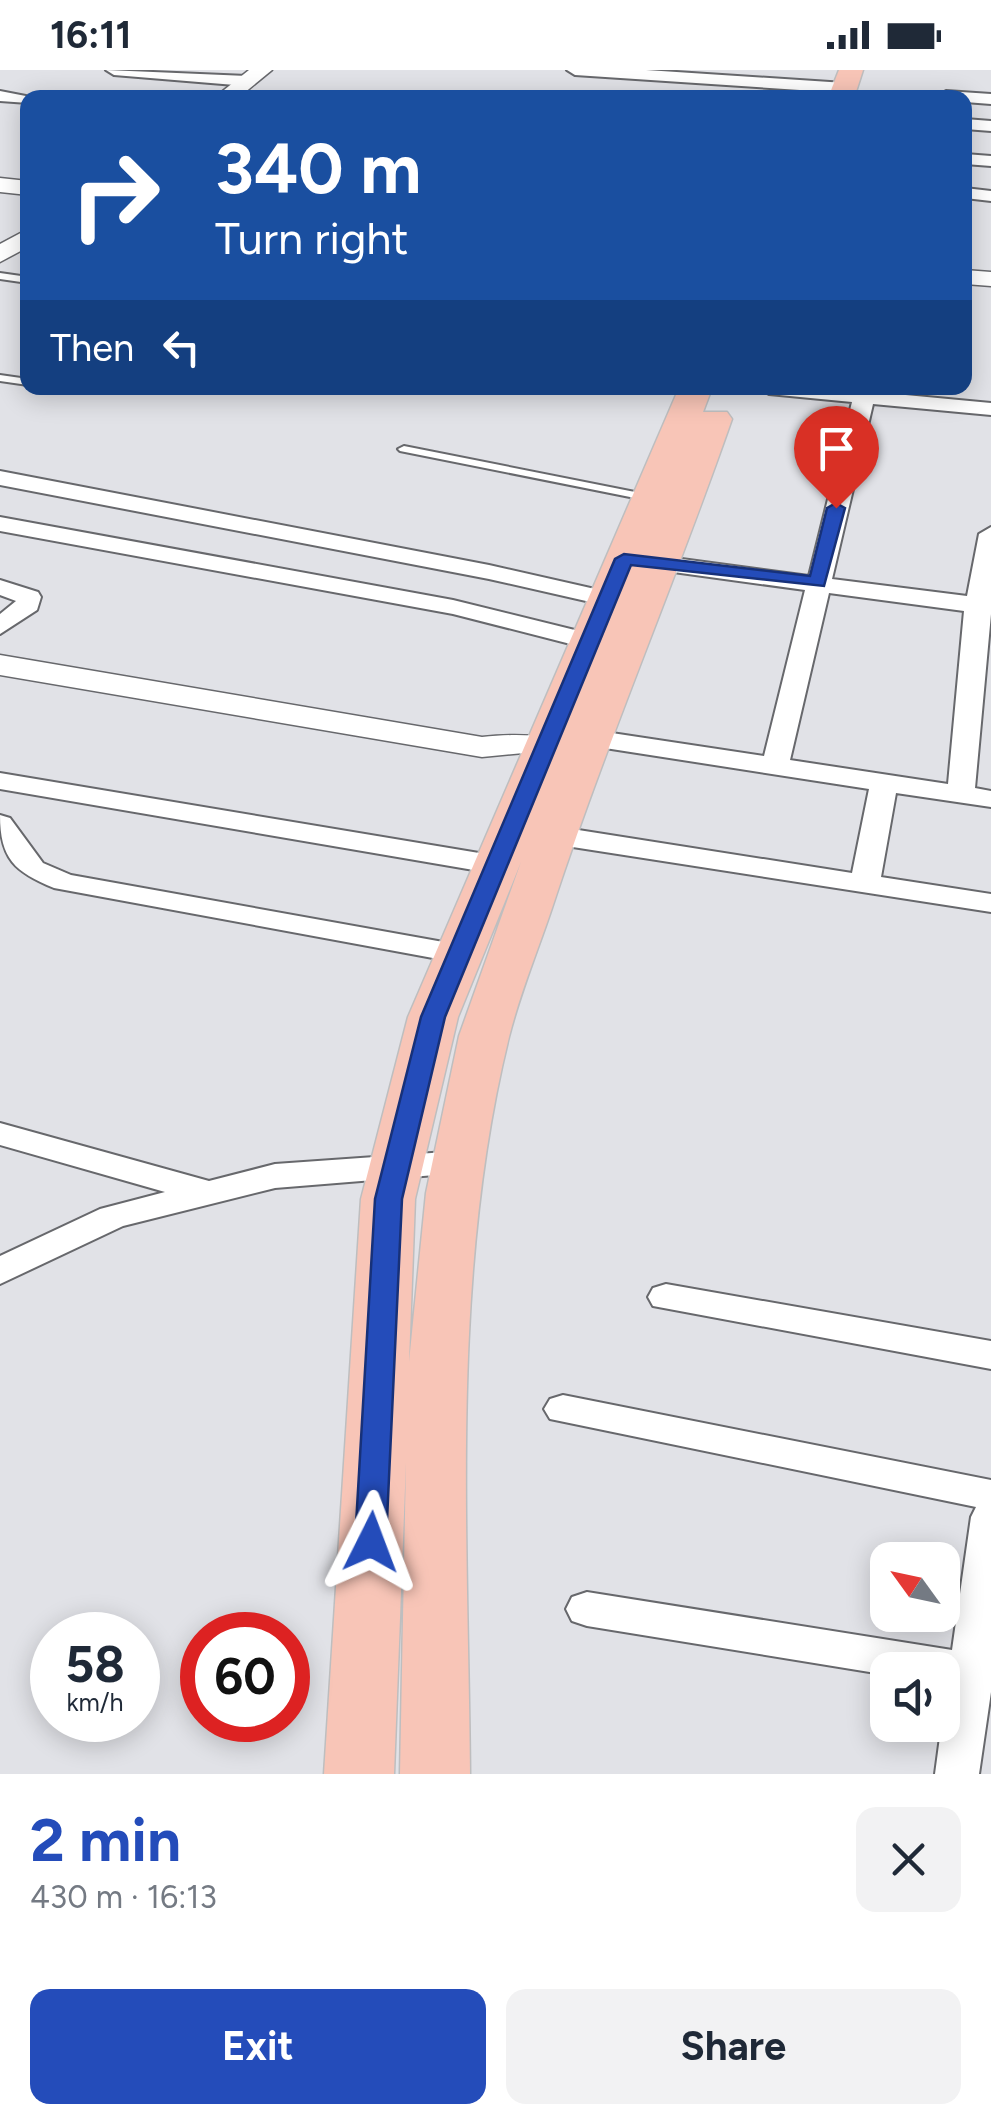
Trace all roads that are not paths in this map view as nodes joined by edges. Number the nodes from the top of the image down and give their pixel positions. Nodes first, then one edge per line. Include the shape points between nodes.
1 (114, 70) edge
2 (575, 70) edge
3 (640, 74) junction
4 (254, 76) edge
5 (833, 85) edge
6 (621, 90) edge
7 (694, 395) edge
8 (723, 395) edge
9 (852, 395) edge
10 (864, 396) junction
11 (991, 408) edge
12 (404, 449) dead end
13 (0, 478) edge
14 (667, 500) junction
15 (0, 524) edge
16 (991, 534) edge
17 (632, 574) junction
18 (817, 582) junction
19 (0, 587) edge
20 (984, 606) edge
21 (0, 626) edge
22 (590, 642) junction
23 (0, 646) edge
24 (0, 665) edge
25 (562, 745) junction
26 (775, 766) junction
27 (0, 781) edge
28 (884, 785) junction
29 (962, 794) junction
30 (991, 799) edge
31 (0, 824) edge
32 (521, 843) junction
33 (865, 882) junction
34 (991, 903) edge
35 (460, 954) junction
36 (0, 1134) edge
37 (457, 1178) junction
38 (393, 1183) junction
39 (209, 1192) junction
40 (0, 1271) edge
41 (666, 1297) dead end
42 (991, 1356) edge
43 (408, 1386) junction
44 (562, 1409) dead end
45 (991, 1495) edge
46 (991, 1517) edge
47 (587, 1609) dead end
48 (982, 1672) edge
49 (359, 1774) edge
50 (434, 1774) edge
51 (957, 1774) edge

1 - 4 street
2 - 3 street
3 - 5 street
3 - 6 street
7 - 14 main road
8 - 14 main road
9 - 10 street
10 - 11 street
10 - 18 street
12 - 14 lane
13 - 17 street via 489,572
14 - 17 main road
15 - 22 street via 453,607
16 - 20 street
17 - 18 street
17 - 22 main road
17 - 25 main road
18 - 20 street
18 - 26 street
19 - 21 street via 28,596 28,605
20 - 29 street
22 - 25 main road
23 - 25 street via 500,728
24 - 25 street via 482,747
25 - 26 street
25 - 32 main road
26 - 28 street
27 - 32 street
28 - 29 street
28 - 33 street
29 - 30 street
31 - 35 street via 33,870 64,882
32 - 33 street
32 - 35 main road
32 - 37 main road
33 - 34 street
35 - 38 main road via 433,1017
36 - 39 street
37 - 38 street
37 - 43 main road
38 - 39 street via 275,1176
38 - 43 main road
39 - 40 street via 112,1217
41 - 42 street
43 - 49 main road
43 - 50 main road
44 - 45 street
46 - 48 street
47 - 48 street
48 - 51 street

